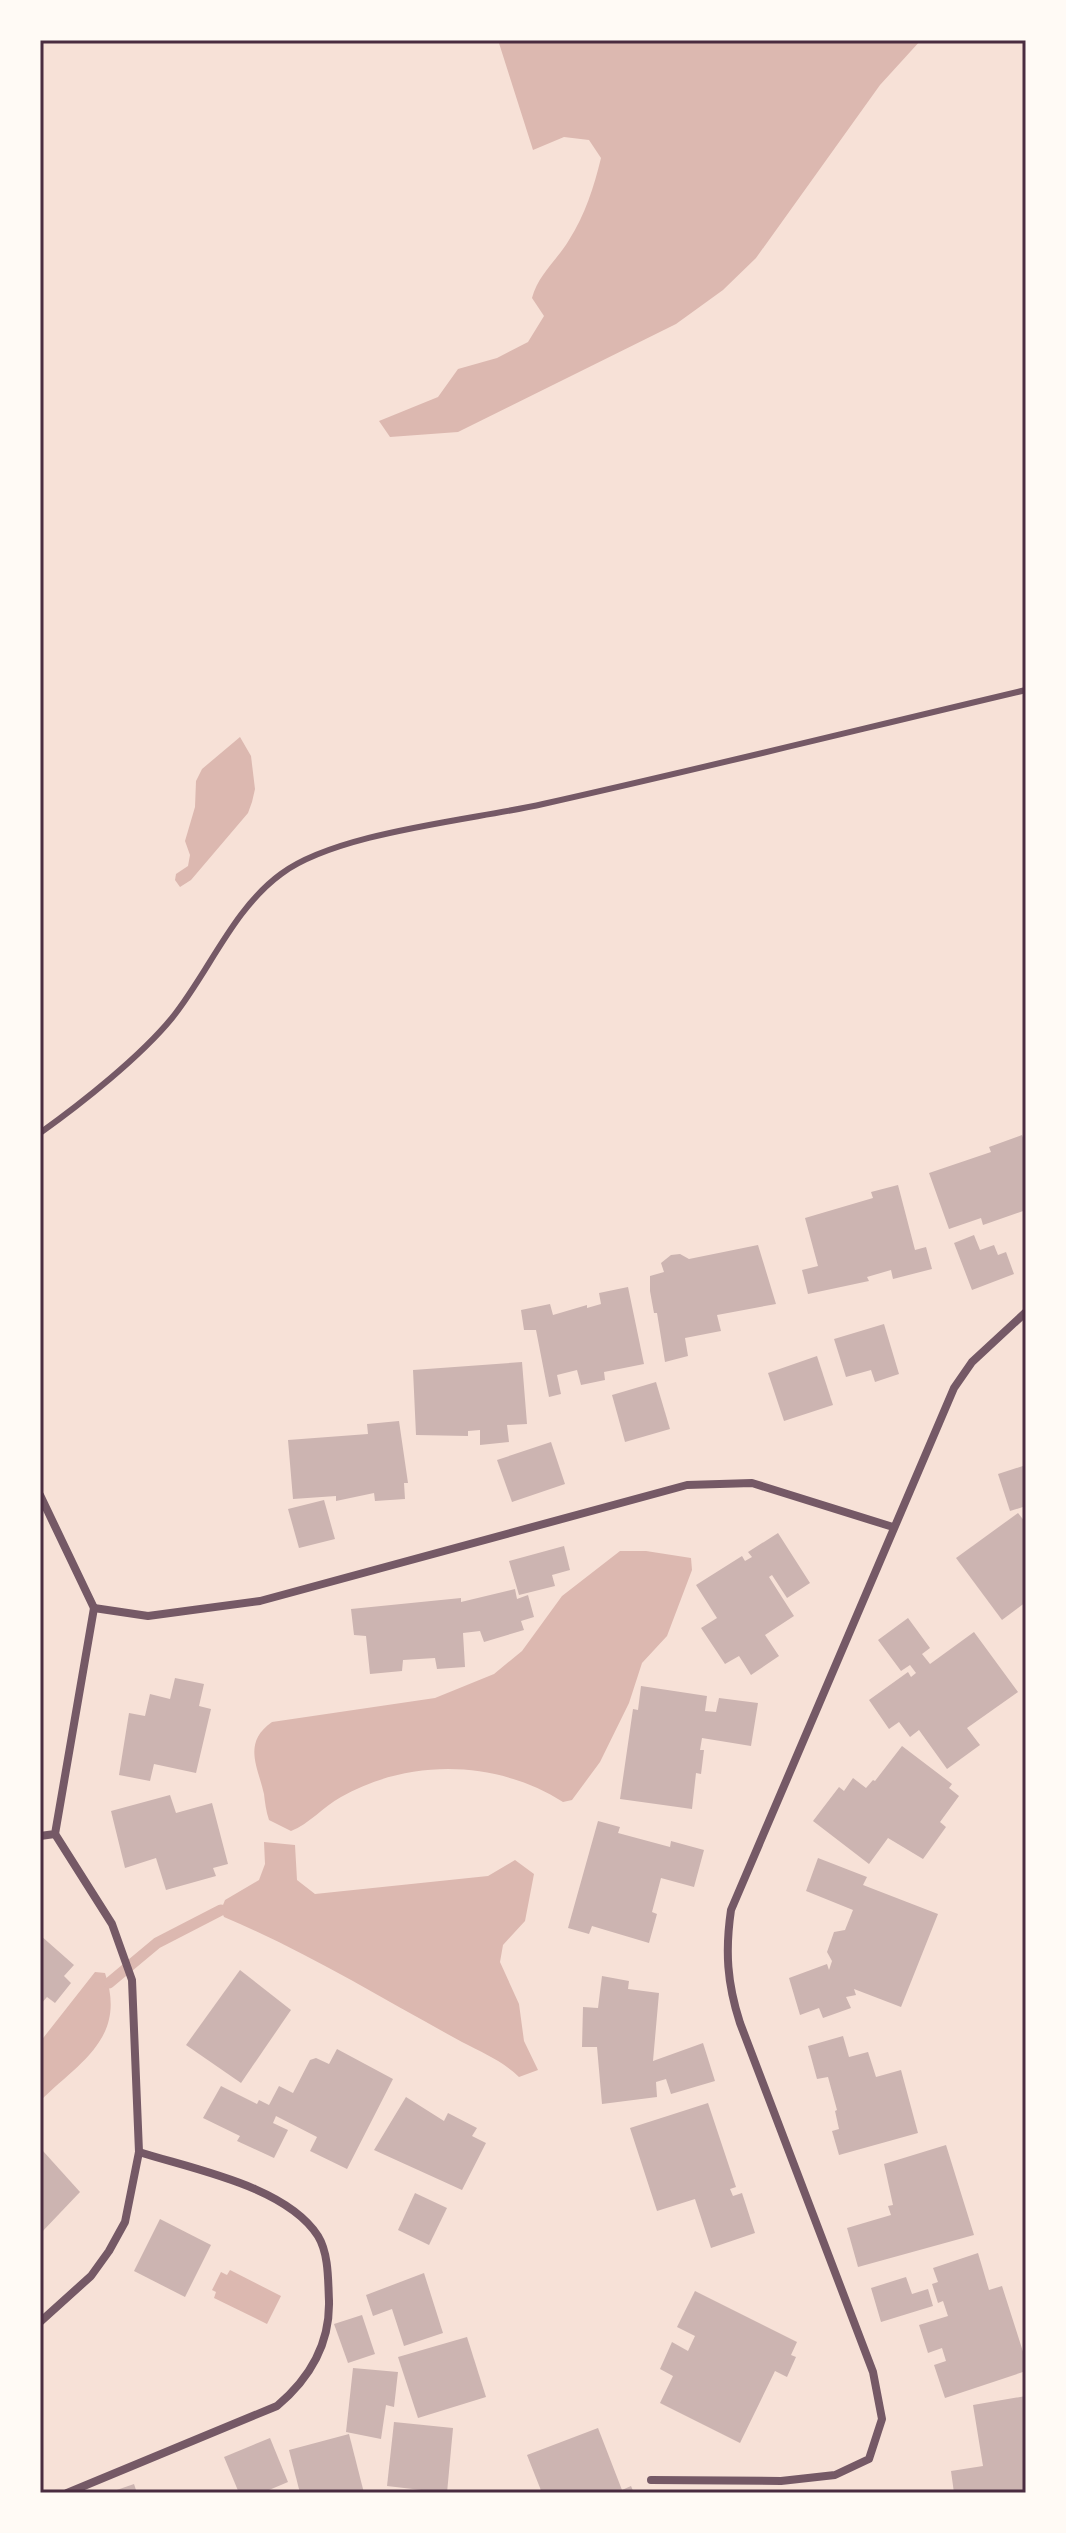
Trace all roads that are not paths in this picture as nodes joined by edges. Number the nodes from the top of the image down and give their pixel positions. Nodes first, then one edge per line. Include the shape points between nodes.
1 (1026, 690) edge
2 (40, 1133) edge
3 (1026, 1312) edge
4 (40, 1495) edge
5 (893, 1527) junction
6 (94, 1608) junction
7 (55, 1834) junction
8 (40, 1836) edge
9 (139, 2152) junction
10 (40, 2322) edge
11 (651, 2480) dead end
12 (67, 2493) edge

1 - 2 lane via 541,805 437,824 303,860 258,896 171,1019 139,1053
3 - 5 street via 972,1362 954,1388
4 - 6 street
5 - 6 street via 752,1483 702,1483 260,1601 148,1616
5 - 11 street via 731,1910 725,1949 728,1985 740,2023 873,2372 882,2419 869,2459 835,2475 781,2481
6 - 7 street
7 - 8 street
7 - 9 street via 122,1945 132,1980
9 - 10 street via 125,2222 109,2251 91,2276
9 - 12 street via 257,2190 296,2212 319,2237 328,2268 329,2313 317,2360 302,2385 277,2406

